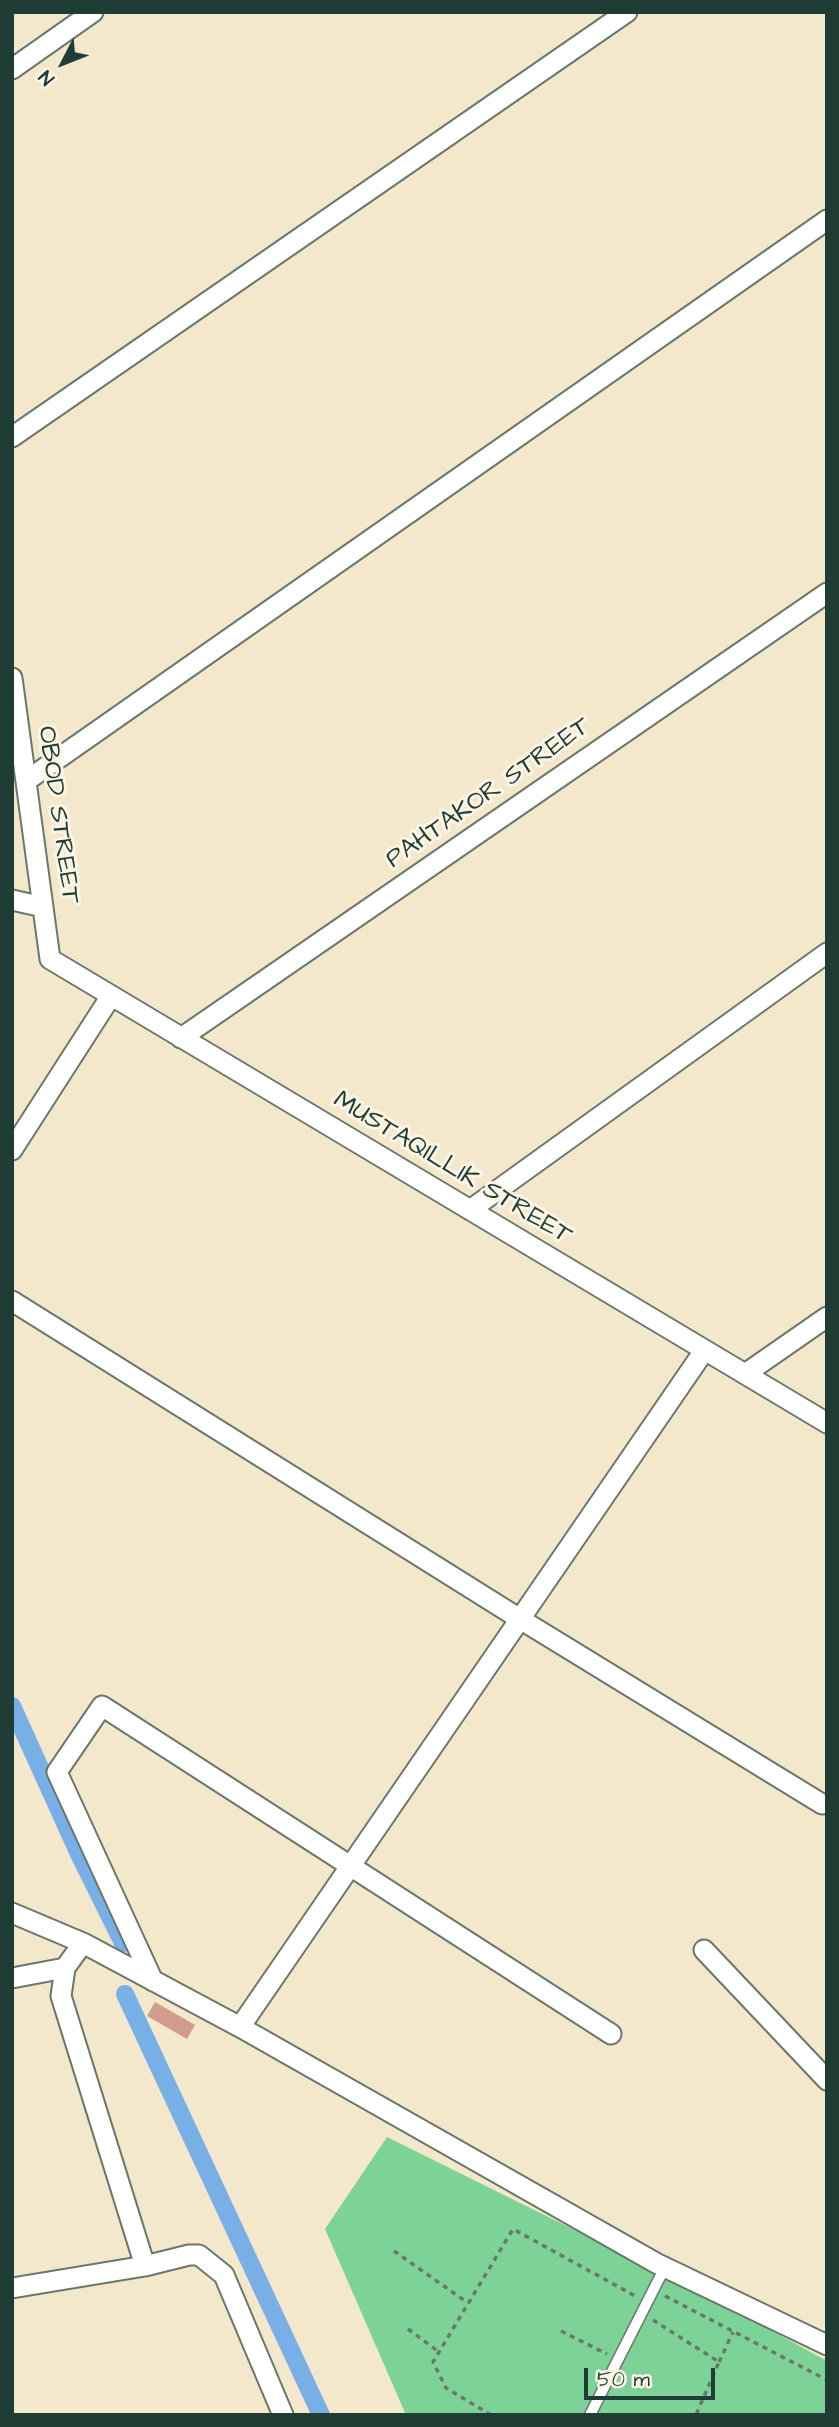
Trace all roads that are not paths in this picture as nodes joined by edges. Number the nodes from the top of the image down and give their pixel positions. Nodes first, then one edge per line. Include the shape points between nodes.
1 (93, 12) edge
2 (627, 12) edge
3 (12, 69) edge
4 (827, 220) edge
5 (12, 437) edge
6 (827, 593) edge
7 (12, 678) edge
8 (26, 781) junction
9 (12, 900) edge
10 (43, 907) junction
11 (827, 953) edge
12 (50, 959) joint
13 (111, 996) junction
14 (181, 1038) junction
15 (12, 1150) edge
16 (470, 1210) junction
17 (12, 1301) edge
18 (827, 1317) edge
19 (704, 1351) junction
20 (745, 1374) junction
21 (827, 1423) edge
22 (520, 1619) junction
23 (822, 1804) dead end
24 (351, 1866) junction
25 (12, 1913) edge
26 (83, 1943) junction
27 (705, 1950) dead end
28 (65, 1968) junction
29 (12, 1978) edge
30 (153, 1981) junction
31 (240, 2027) junction
32 (611, 2034) dead end
33 (824, 2072) edge
34 (145, 2266) junction
35 (665, 2267) junction
36 (12, 2288) edge
37 (827, 2345) edge
38 (283, 2415) edge
39 (590, 2415) edge

1 - 3 street
2 - 5 street
4 - 8 street
6 - 14 street, PAHTAKOR STREET
7 - 8 street, OBOD STREET
8 - 10 street, OBOD STREET
9 - 10 street
10 - 12 street, OBOD STREET
11 - 16 street
12 - 13 street, MUSTAQILLIK STREET
13 - 14 street, MUSTAQILLIK STREET
13 - 15 street
14 - 16 street, MUSTAQILLIK STREET
16 - 19 street, MUSTAQILLIK STREET
17 - 22 street
18 - 20 street
19 - 20 street, MUSTAQILLIK STREET
19 - 22 street
20 - 21 street, MUSTAQILLIK STREET
22 - 23 street
22 - 24 street
24 - 30 street via 102,1706 57,1772
24 - 31 street
24 - 32 street
25 - 26 street
26 - 28 street
26 - 30 street
27 - 33 street
28 - 29 street
28 - 34 street via 61,1996
30 - 31 street
31 - 35 street
34 - 36 street
34 - 38 street via 200,2255 224,2275
35 - 37 street
35 - 39 lane

